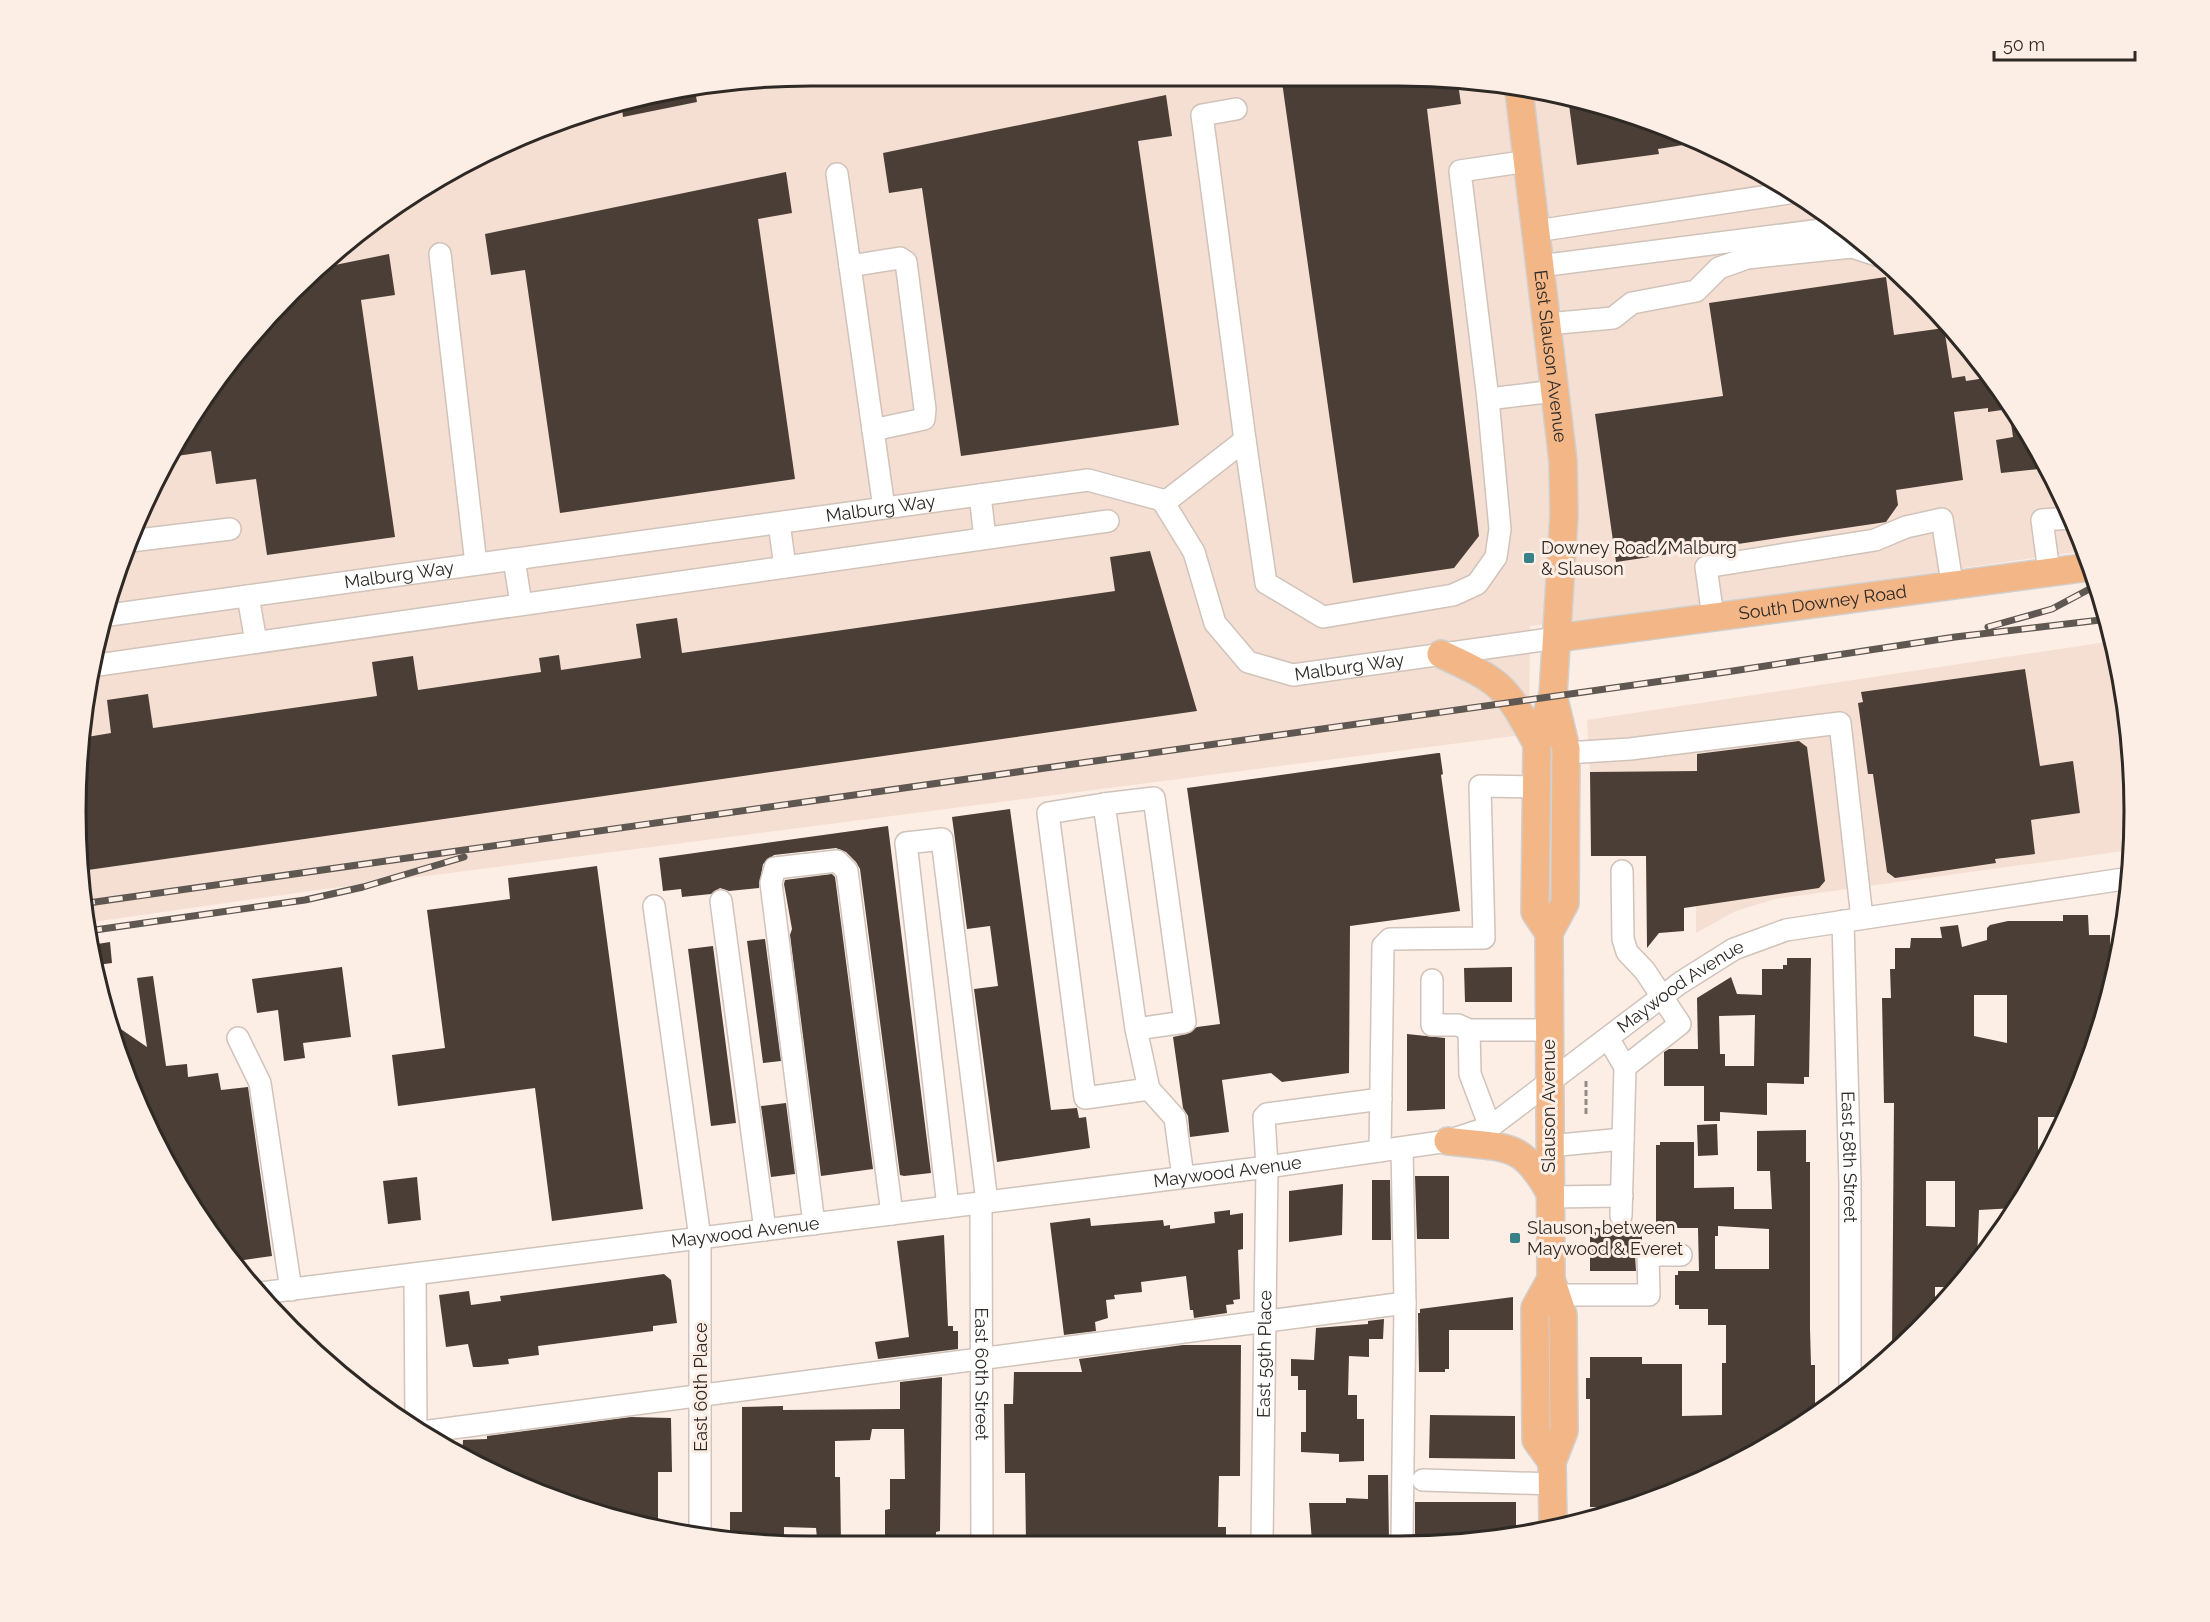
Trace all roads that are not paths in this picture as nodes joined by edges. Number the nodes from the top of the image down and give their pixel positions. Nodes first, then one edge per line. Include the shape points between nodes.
1 (1520, 96) edge
2 (1236, 109) dead end
3 (1528, 161) junction
4 (837, 174) dead end
5 (1780, 194) edge
6 (1831, 228) edge
7 (1536, 231) junction
8 (1857, 249) edge
9 (440, 254) dead end
10 (850, 266) junction
11 (1540, 266) junction
12 (1547, 324) junction
13 (1554, 391) junction
14 (1488, 399) junction
15 (873, 430) junction
16 (1245, 440) junction
17 (980, 495) junction
18 (1164, 503) junction
19 (884, 508) junction
20 (2063, 519) edge
21 (1108, 521) dead end
22 (779, 523) junction
23 (230, 529) dead end
24 (986, 538) junction
25 (138, 540) edge
26 (514, 559) junction
27 (476, 564) junction
28 (785, 567) junction
29 (2082, 568) edge
30 (2049, 572) junction
31 (1952, 583) junction
32 (248, 596) junction
33 (521, 604) junction
34 (113, 615) edge
35 (1713, 617) junction
36 (1558, 630) junction
37 (256, 642) junction
38 (1441, 654) junction
39 (100, 665) edge
40 (1553, 695) junction
41 (1537, 744) junction
42 (1566, 753) junction
43 (1536, 787) junction
44 (1104, 804) junction
45 (1622, 871) dead end
46 (2121, 879) edge
47 (721, 901) dead end
48 (654, 906) dead end
49 (1853, 920) junction
50 (1549, 933) junction
51 (1432, 980) dead end
52 (1662, 998) junction
53 (1136, 1029) junction
54 (1469, 1030) junction
55 (1549, 1030) junction
56 (238, 1038) dead end
57 (1608, 1038) junction
58 (1625, 1067) junction
59 (1549, 1081) junction
60 (1149, 1089) junction
61 (1381, 1099) junction
62 (1490, 1127) junction
63 (1623, 1138) junction
64 (1448, 1142) junction
65 (1549, 1146) junction
66 (1402, 1148) junction
67 (1380, 1151) junction
68 (1267, 1167) junction
69 (1184, 1177) junction
70 (1550, 1195) junction
71 (984, 1203) junction
72 (948, 1207) junction
73 (892, 1214) junction
74 (814, 1224) junction
75 (765, 1230) junction
76 (700, 1238) junction
77 (1681, 1255) dead end
78 (415, 1274) junction
79 (1553, 1287) junction
80 (291, 1290) junction
81 (269, 1292) edge
82 (1405, 1303) junction
83 (1265, 1321) junction
84 (982, 1360) junction
85 (1850, 1379) edge
86 (701, 1395) junction
87 (416, 1419) edge
88 (433, 1430) edge
89 (1552, 1473) junction
90 (1423, 1480) dead end
91 (1553, 1520) edge
92 (700, 1528) edge
93 (982, 1536) edge
94 (1262, 1536) edge
95 (1402, 1536) edge

1 - 3 main road, East Slauson Avenue
2 - 16 street via 1202,115
3 - 7 main road, East Slauson Avenue
3 - 14 street via 1460,171
4 - 10 street
5 - 7 street
6 - 11 street
7 - 11 main road, East Slauson Avenue
8 - 12 street via 1747,258 1719,268 1696,291 1632,303 1613,318
9 - 27 street
10 - 15 street
10 - 15 street via 900,258 906,262 924,419
11 - 12 main road, East Slauson Avenue
12 - 13 main road, East Slauson Avenue
13 - 14 street
13 - 36 main road, East Slauson Avenue via 1563,461 1564,515
14 - 16 street via 1500,529 1496,557 1477,584 1453,595 1323,617 1266,583
15 - 19 street
16 - 18 street
17 - 18 street, Malburg Way via 1088,480
17 - 19 street, Malburg Way
17 - 24 street
18 - 38 street, Malburg Way via 1194,552 1215,623 1248,662 1293,675
19 - 22 street, Malburg Way
20 - 30 street via 2042,520
21 - 24 street
22 - 26 street, Malburg Way
22 - 28 street
23 - 25 street
24 - 28 street
26 - 27 street, Malburg Way
26 - 33 street
27 - 32 street, Malburg Way
28 - 33 street
29 - 30 main road, South Downey Road
30 - 31 main road, South Downey Road
31 - 35 main road, South Downey Road
31 - 35 street via 1942,519 1906,527 1875,540 1706,567
32 - 34 street, Malburg Way
32 - 37 street
33 - 37 street
35 - 36 main road, South Downey Road
36 - 38 street, Malburg Way
36 - 40 main road, Slauson Avenue
37 - 39 street
38 - 41 main road via 1486,675 1503,688
40 - 41 main road, Slauson Avenue
40 - 42 main road, Slauson Avenue
41 - 43 main road, Slauson Avenue
42 - 49 street, East 58th Street via 1840,723
42 - 50 main road, Slauson Avenue via 1565,903
43 - 50 main road, Slauson Avenue via 1535,912
43 - 61 street via 1480,786 1484,939 1390,939 1383,946
44 - 53 street
44 - 53 street via 1154,798 1185,1022
44 - 60 street via 1048,813 1085,1098
45 - 52 street via 1623,939 1627,952
46 - 49 street, Maywood Avenue
47 - 75 street
48 - 76 street, East 60th Place
49 - 52 street, Maywood Avenue via 1786,930 1734,949
49 - 85 street, East 58th Street
50 - 55 main road, Slauson Avenue
51 - 54 street via 1432,1025 1458,1025
52 - 57 street, Maywood Avenue
52 - 58 street via 1680,1024
53 - 60 street
54 - 55 street
54 - 62 street via 1470,1074
55 - 59 main road, Slauson Avenue
56 - 80 street via 260,1083
57 - 58 street
57 - 59 street, Maywood Avenue
58 - 63 street
59 - 62 street, Maywood Avenue
59 - 65 main road, Slauson Avenue
60 - 69 street via 1175,1118
61 - 67 street
61 - 68 street, East 59th Place via 1267,1114 1263,1121
62 - 64 street, Maywood Avenue
63 - 65 street
63 - 70 street via 1621,1206
64 - 66 street, Maywood Avenue
64 - 70 main road via 1517,1151 1537,1168
65 - 70 main road, Slauson Avenue
66 - 67 street, Maywood Avenue
66 - 82 street
67 - 68 street, Maywood Avenue
68 - 69 street, Maywood Avenue
68 - 83 street, East 59th Place
69 - 71 street, Maywood Avenue
70 - 79 main road, Slauson Avenue
71 - 72 street, Maywood Avenue
71 - 72 street, East 60th Street via 942,839 906,843
71 - 84 street, East 60th Street
72 - 73 street, Maywood Avenue
73 - 74 street, Maywood Avenue
73 - 74 street via 847,872 837,861 775,868 771,883
74 - 75 street, Maywood Avenue
75 - 76 street, Maywood Avenue
76 - 78 street, Maywood Avenue
76 - 86 street, East 60th Place
77 - 79 street via 1648,1255 1649,1295
78 - 80 street, Maywood Avenue
78 - 87 street
79 - 89 main road, Slauson Avenue via 1563,1315 1564,1431
80 - 81 street, Maywood Avenue
82 - 83 street
82 - 95 street
83 - 84 street
83 - 94 street, East 59th Place
84 - 86 street
84 - 93 street, East 60th Street
86 - 88 street
86 - 92 street, East 60th Place
89 - 90 street
89 - 91 main road, Slauson Avenue

